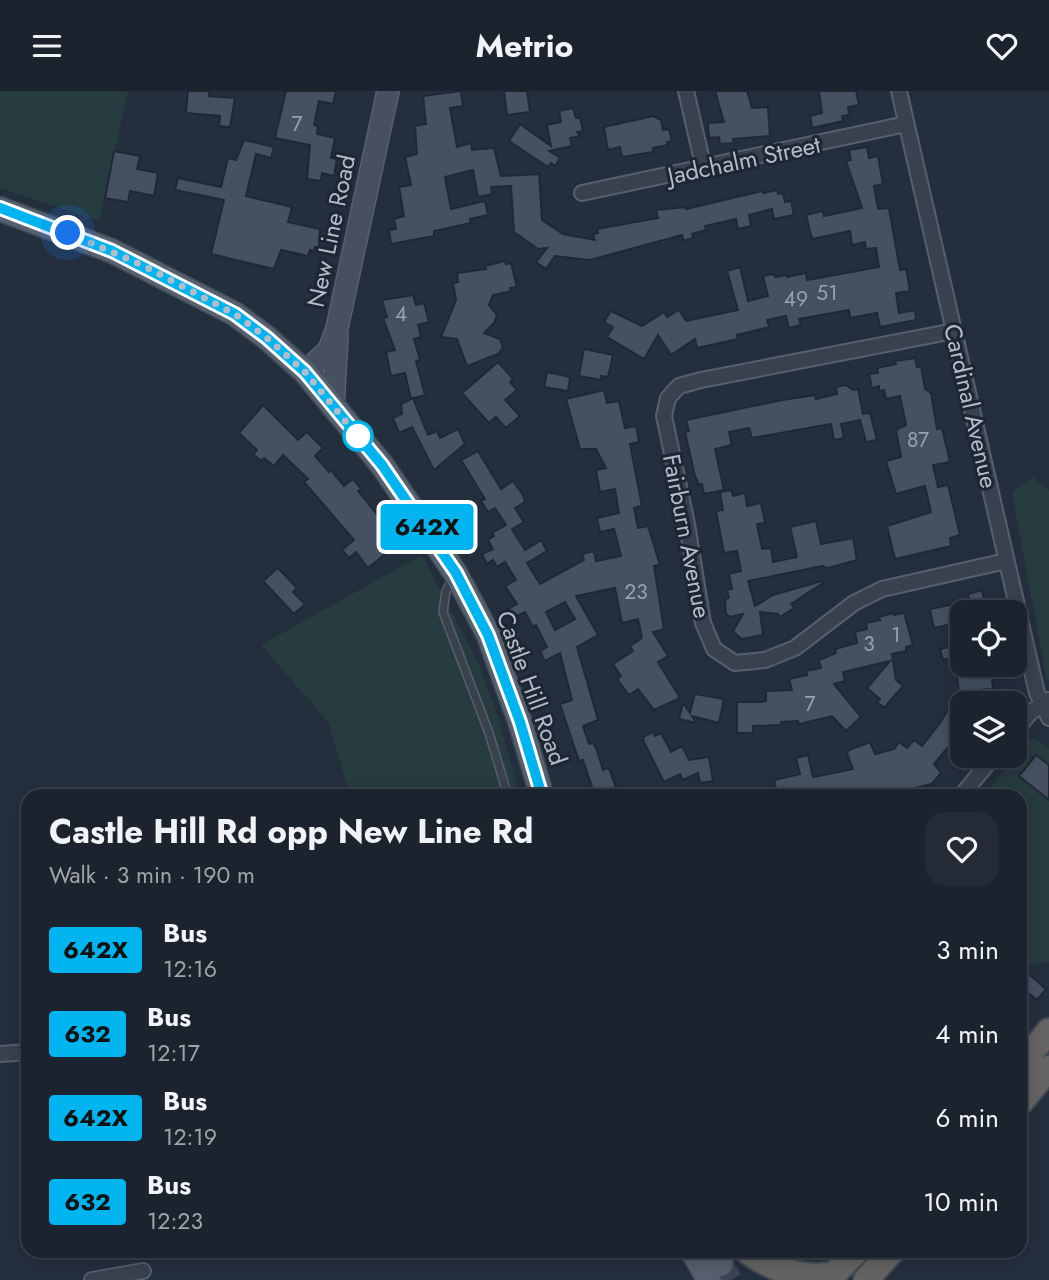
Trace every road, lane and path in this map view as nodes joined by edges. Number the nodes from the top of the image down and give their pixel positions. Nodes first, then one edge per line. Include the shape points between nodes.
1 (388, 91) edge
2 (686, 91) edge
3 (899, 91) edge
4 (906, 124) junction
5 (704, 169) junction
6 (582, 193) dead end
7 (0, 208) edge
8 (337, 328) junction
9 (954, 331) junction
10 (305, 372) junction
11 (333, 407) junction
12 (1006, 561) junction
13 (456, 573) junction
14 (1046, 708) edge
15 (1027, 717) edge
16 (984, 768) edge
17 (506, 789) edge
18 (540, 789) edge
19 (967, 789) edge
20 (1049, 1031) edge
21 (21, 1052) edge
22 (0, 1053) edge
23 (1027, 1058) edge
24 (1049, 1068) edge
25 (1027, 1095) edge
26 (760, 1258) edge
27 (850, 1258) edge
28 (886, 1258) edge
29 (721, 1262) edge
30 (144, 1271) dead end
31 (831, 1277) edge
32 (92, 1280) edge
33 (766, 1280) edge
34 (866, 1280) edge

1 - 8 main road, New Line Road
2 - 5 street
3 - 4 street, Cardinal Avenue
4 - 5 street, Jadchalm Street
4 - 9 street, Cardinal Avenue
5 - 6 street, Jadchalm Street
7 - 10 main road, Castle Hill Road via 112,251 235,314
8 - 10 main road, New Line Road via 329,351
8 - 11 main road
9 - 12 street, Cardinal Avenue
9 - 12 street, Fairburn Avenue via 701,380 680,386 668,398 664,416 702,623 714,649 735,663 765,660 795,648 854,603 882,589
10 - 11 main road, Castle Hill Road
11 - 13 main road, Castle Hill Road via 382,465
12 - 14 street, Cardinal Avenue
13 - 17 lane via 446,591 443,612
13 - 18 main road, Castle Hill Road via 491,643
14 - 15 street
16 - 19 street
20 - 23 highway
21 - 22 street
24 - 25 highway
26 - 31 highway via 789,1273
27 - 31 highway
28 - 34 highway
29 - 33 main road via 761,1269
30 - 32 street

